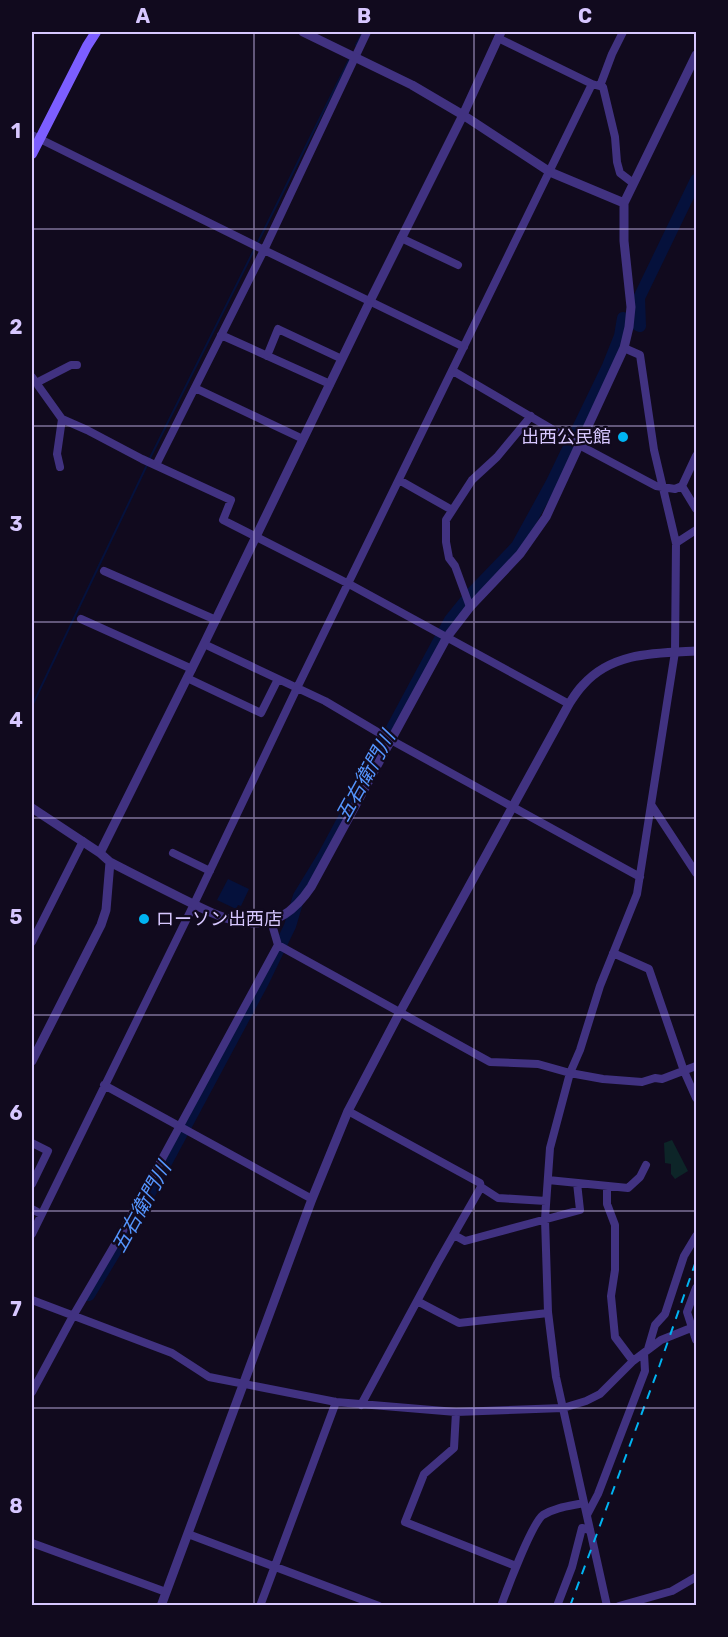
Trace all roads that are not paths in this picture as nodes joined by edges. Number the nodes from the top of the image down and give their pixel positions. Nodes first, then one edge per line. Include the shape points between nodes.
1 (96, 32) edge
2 (303, 32) edge
3 (367, 32) edge
4 (623, 32) edge
5 (500, 35) edge
6 (696, 55) edge
7 (355, 57) junction
8 (596, 85) junction
9 (463, 115) junction
10 (35, 137) edge
11 (32, 154) edge
12 (550, 172) junction
13 (633, 183) junction
14 (624, 203) junction
15 (401, 238) junction
16 (264, 250) junction
17 (458, 265) dead end
18 (370, 301) junction
19 (222, 335) junction
20 (464, 346) junction
21 (624, 348) junction
22 (267, 356) junction
23 (342, 359) junction
24 (77, 365) dead end
25 (453, 370) junction
26 (34, 380) edge
27 (330, 384) junction
28 (195, 388) junction
29 (531, 416) junction
30 (62, 419) junction
31 (303, 439) junction
32 (579, 445) junction
33 (696, 456) edge
34 (156, 465) junction
35 (60, 467) dead end
36 (399, 480) junction
37 (682, 486) junction
38 (664, 488) junction
39 (696, 509) edge
40 (452, 510) junction
41 (696, 530) edge
42 (256, 537) junction
43 (676, 543) junction
44 (105, 571) dead end
45 (349, 584) junction
46 (470, 607) junction
47 (81, 619) dead end
48 (216, 620) junction
49 (447, 637) junction
50 (204, 644) junction
51 (696, 651) edge
52 (675, 652) junction
53 (190, 673) junction
54 (278, 679) junction
55 (297, 688) junction
56 (568, 704) junction
57 (391, 740) junction
58 (512, 806) junction
59 (652, 806) junction
60 (32, 808) edge
61 (83, 841) junction
62 (100, 853) junction
63 (173, 853) dead end
64 (110, 862) junction
65 (210, 871) junction
66 (128, 872) junction
67 (696, 873) edge
68 (640, 877) junction
69 (108, 885) junction
70 (194, 904) junction
71 (271, 921) junction
72 (32, 942) edge
73 (278, 945) junction
74 (613, 953) junction
75 (400, 1012) junction
76 (32, 1061) edge
77 (696, 1066) edge
78 (684, 1071) junction
79 (570, 1073) junction
80 (104, 1085) junction
81 (696, 1098) edge
82 (348, 1111) junction
83 (181, 1126) junction
84 (32, 1143) edge
85 (646, 1165) dead end
86 (548, 1180) junction
87 (577, 1183) junction
88 (32, 1184) edge
89 (607, 1186) junction
90 (481, 1187) junction
91 (312, 1199) junction
92 (546, 1201) junction
93 (32, 1209) edge
94 (41, 1214) junction
95 (545, 1219) junction
96 (32, 1234) edge
97 (454, 1235) junction
98 (696, 1236) edge
99 (696, 1288) edge
100 (32, 1300) edge
101 (417, 1301) junction
102 (548, 1313) junction
103 (73, 1316) junction
104 (694, 1327) edge
105 (696, 1340) edge
106 (646, 1351) junction
107 (633, 1361) junction
108 (243, 1384) junction
109 (32, 1392) edge
110 (336, 1402) junction
111 (361, 1405) junction
112 (563, 1408) junction
113 (456, 1412) junction
114 (584, 1503) junction
115 (587, 1515) junction
116 (590, 1530) junction
117 (188, 1534) junction
118 (32, 1543) edge
119 (275, 1566) junction
120 (516, 1566) junction
121 (696, 1576) edge
122 (166, 1592) junction
123 (162, 1605) edge
124 (260, 1605) edge
125 (379, 1605) edge
126 (501, 1605) edge
127 (557, 1605) edge
128 (607, 1605) edge
129 (619, 1605) edge

1 - 10 main road
2 - 7 street
3 - 7 street
4 - 8 street
5 - 8 street
5 - 9 street
6 - 13 street
7 - 9 street
7 - 16 street
8 - 12 street
8 - 13 street via 603,87 620,173
9 - 12 street
9 - 15 street
10 - 11 main road
10 - 16 street
12 - 14 street
12 - 20 street
13 - 14 street
14 - 21 street via 631,307
15 - 17 street
15 - 18 street
16 - 18 street
16 - 19 street
18 - 20 street
18 - 23 street
19 - 22 street
19 - 28 street
20 - 25 street
21 - 32 street
21 - 38 street via 640,355 654,450
22 - 23 street via 278,329
22 - 27 street
23 - 27 street
24 - 26 street
25 - 29 street
25 - 36 street
26 - 30 street
27 - 31 street
28 - 31 street
28 - 34 street
29 - 32 street
29 - 40 street via 472,480
30 - 34 street
30 - 35 street via 57,454
31 - 42 street
32 - 38 street
32 - 46 street via 534,535
33 - 37 street
34 - 42 street via 231,500 223,520
36 - 40 street
36 - 45 street
37 - 38 street
37 - 39 street
38 - 43 street
40 - 46 street via 446,520 446,542
41 - 43 street
42 - 45 street
42 - 48 street
43 - 52 street
44 - 48 street
45 - 49 street
45 - 55 street
46 - 49 street
47 - 53 street
48 - 50 street
49 - 56 street
49 - 57 street
50 - 53 street
50 - 54 street
51 - 52 street
52 - 56 street via 632,656 615,662 590,678
52 - 59 street
53 - 54 street via 261,714
53 - 62 street
54 - 55 street
55 - 57 street
55 - 65 street
56 - 58 street
57 - 58 street
57 - 71 street via 304,899 292,911
58 - 68 street
58 - 75 street
59 - 67 street
59 - 68 street
60 - 61 street
61 - 62 street
61 - 72 street
62 - 64 street
63 - 65 street
64 - 66 street
64 - 69 street
65 - 70 street
66 - 69 street via 117,875
66 - 70 street
68 - 74 street
69 - 76 street via 101,925
70 - 71 street via 236,922
70 - 80 street
71 - 73 street
73 - 75 street
73 - 83 street
74 - 78 street via 649,969
74 - 79 street
75 - 79 street via 490,1062 538,1064
75 - 82 street
77 - 78 street
78 - 79 street via 642,1082
78 - 81 street
79 - 86 street via 550,1148
80 - 83 street
80 - 94 street
82 - 90 street
82 - 91 street
83 - 91 street
83 - 103 street
84 - 88 street via 48,1151
85 - 89 street via 628,1188
86 - 87 street
86 - 92 street
87 - 89 street
87 - 95 street via 580,1209
89 - 107 street via 607,1204 615,1225 611,1296 615,1337
90 - 92 street via 498,1198
90 - 97 street
91 - 108 street
92 - 95 street
93 - 94 street
94 - 96 street
95 - 97 street via 465,1241
95 - 102 street
97 - 101 street
98 - 106 street via 684,1256
99 - 104 street via 687,1312
100 - 103 street
101 - 102 street via 459,1323
101 - 111 street
102 - 112 street
103 - 108 street via 172,1353 209,1377
103 - 109 street
104 - 105 street
104 - 106 street via 661,1340
106 - 107 street
106 - 115 street via 645,1371
107 - 112 street via 600,1394
108 - 110 street
108 - 117 street
110 - 111 street
110 - 119 street
111 - 113 street
112 - 113 street
112 - 114 street
113 - 120 street via 454,1448 424,1474 405,1522
114 - 115 street
114 - 120 street via 558,1508 541,1517
115 - 116 street
116 - 127 street via 582,1528
116 - 128 street
117 - 119 street
117 - 122 street
118 - 122 street
119 - 124 street
119 - 125 street
120 - 126 street
121 - 129 street via 672,1592
122 - 123 street

